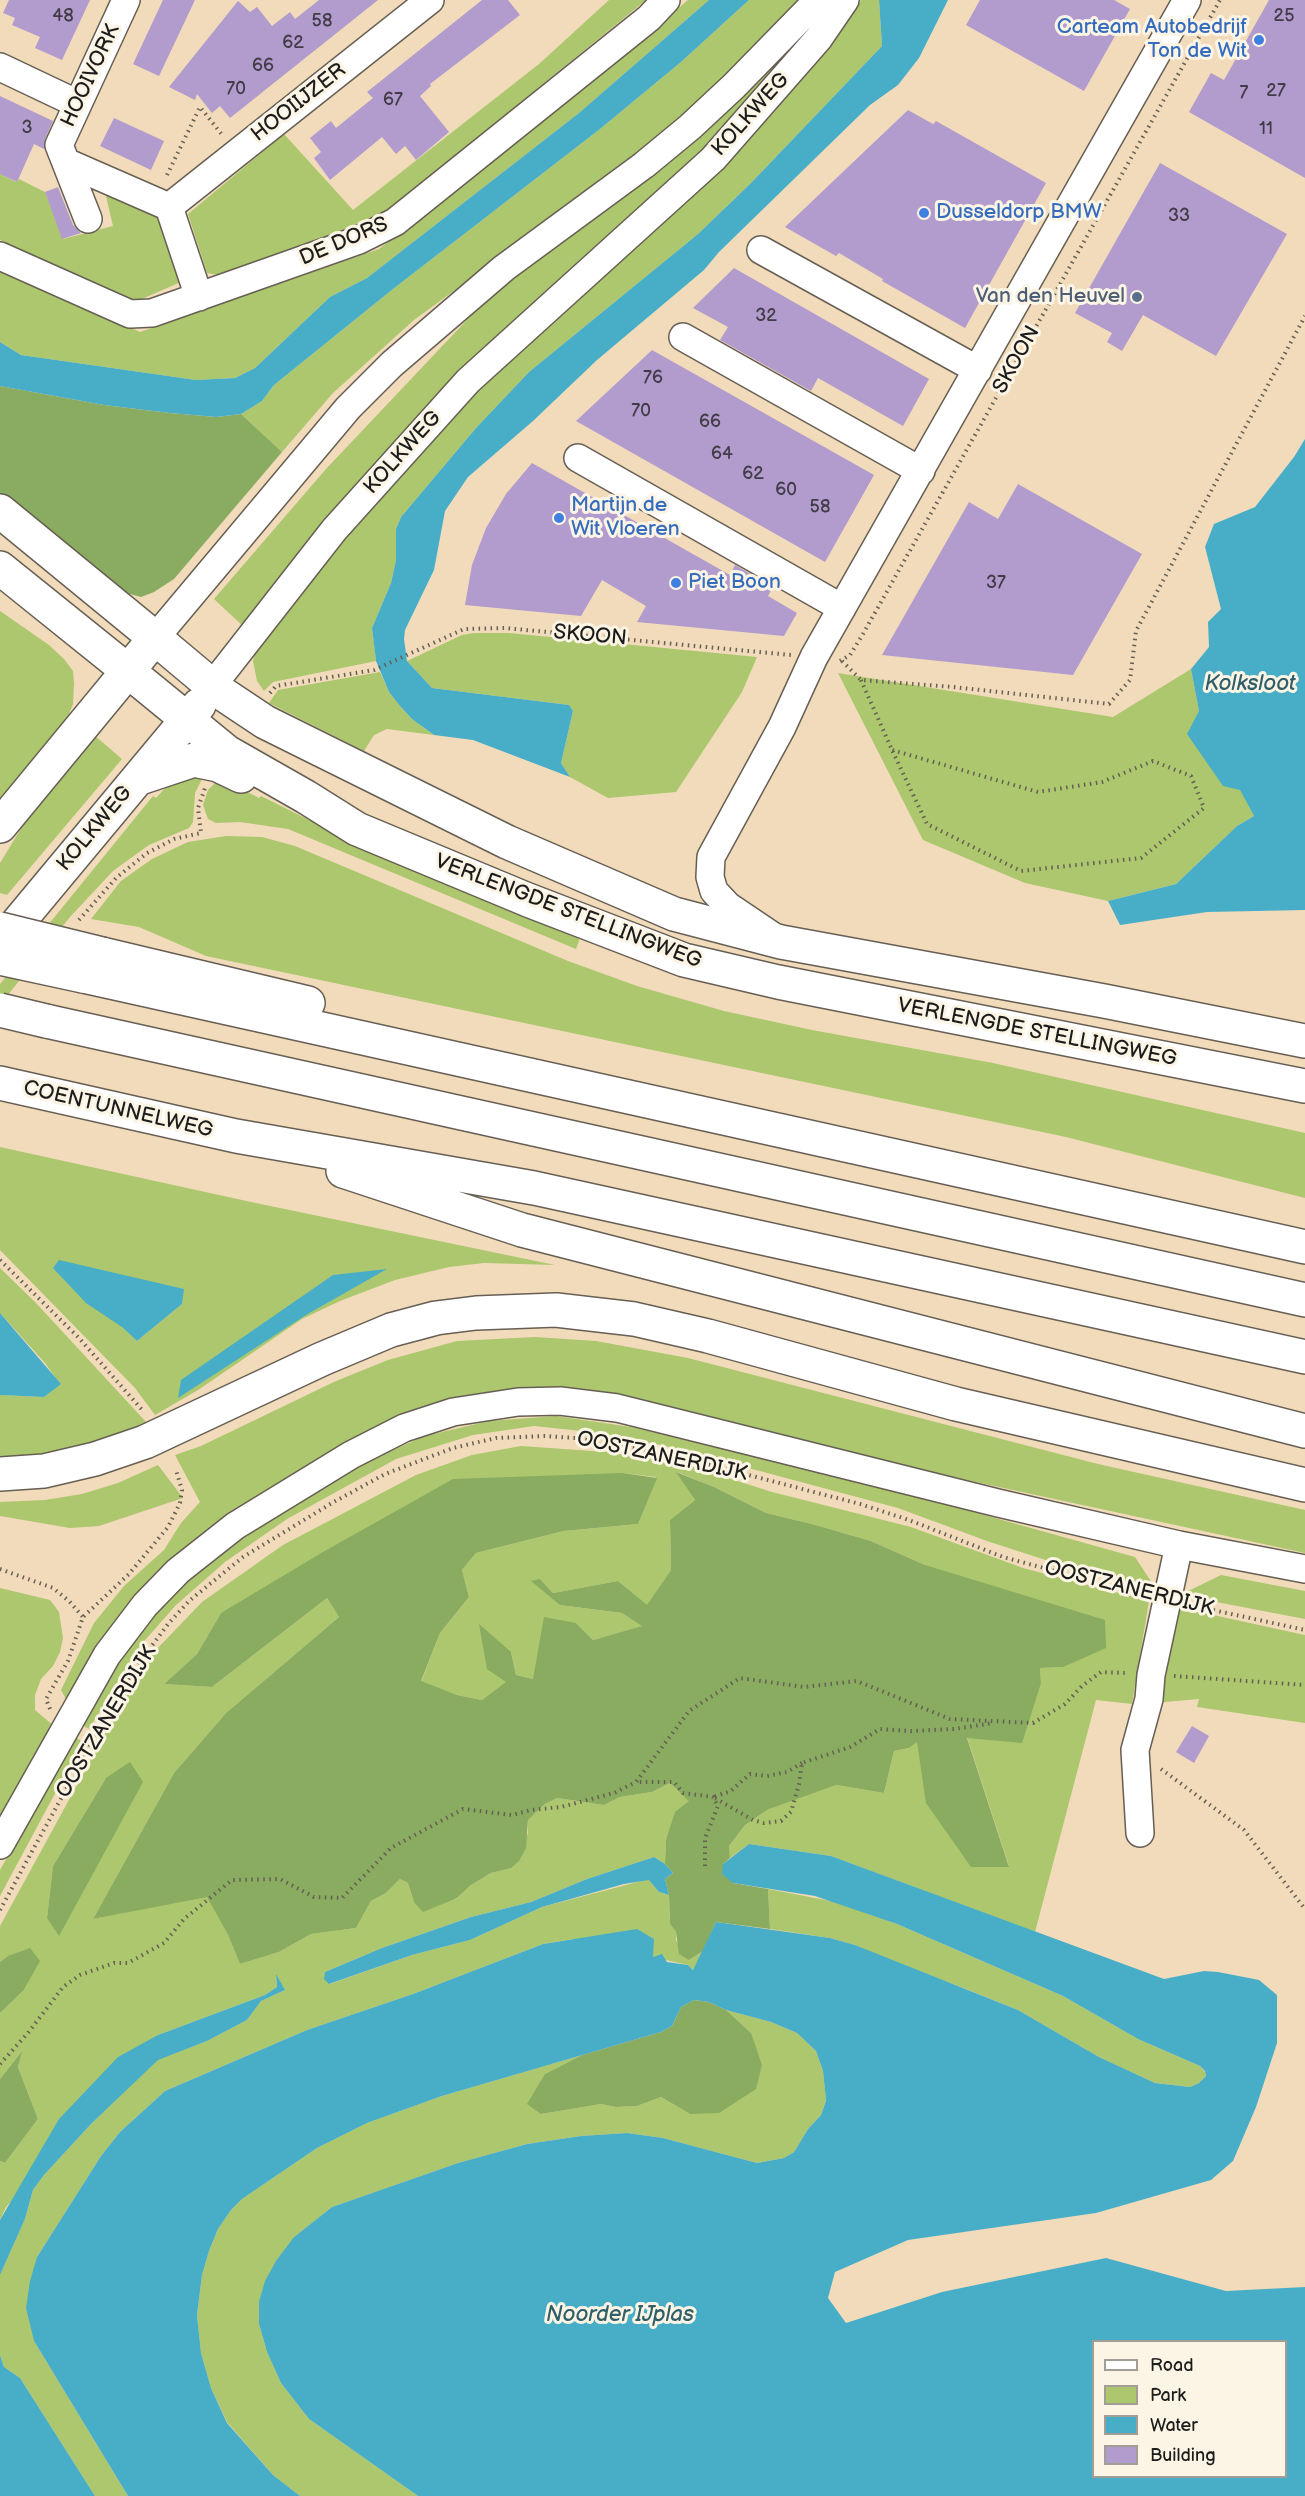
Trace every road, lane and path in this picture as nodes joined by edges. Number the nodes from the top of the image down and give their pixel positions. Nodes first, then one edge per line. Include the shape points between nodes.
1 (126, 0) edge
2 (430, 0) edge
3 (666, 0) edge
4 (818, 0) edge
5 (845, 0) edge
6 (1220, 0) edge
7 (1182, 2) edge
8 (0, 67) edge
9 (78, 104) junction
10 (237, 153) junction
11 (66, 162) junction
12 (162, 204) junction
13 (88, 219) dead end
14 (761, 250) dead end
15 (0, 256) edge
16 (199, 297) junction
17 (1305, 316) edge
18 (683, 337) dead end
19 (978, 370) junction
20 (578, 458) dead end
21 (921, 471) junction
22 (0, 511) edge
23 (0, 568) edge
24 (842, 608) junction
25 (155, 638) junction
26 (814, 657) junction
27 (842, 661) junction
28 (374, 670) dead end
29 (128, 671) junction
30 (861, 680) junction
31 (212, 686) junction
32 (187, 721) junction
33 (892, 750) junction
34 (137, 779) junction
35 (0, 826) edge
36 (357, 829) junction
37 (201, 833) dead end
38 (76, 924) dead end
39 (0, 929) edge
40 (781, 942) junction
41 (0, 944) edge
42 (0, 958) edge
43 (92, 965) junction
44 (0, 1010) edge
45 (1305, 1041) edge
46 (0, 1083) edge
47 (1305, 1086) edge
48 (236, 1136) junction
49 (1305, 1247) edge
50 (0, 1260) edge
51 (1305, 1300) edge
52 (1305, 1357) edge
53 (144, 1412) dead end
54 (1305, 1431) edge
55 (0, 1474) edge
56 (1305, 1485) edge
57 (1179, 1545) junction
58 (0, 1569) edge
59 (1305, 1569) edge
60 (1167, 1600) junction
61 (82, 1617) dead end
62 (1305, 1630) edge
63 (1151, 1675) junction
64 (1305, 1685) edge
65 (1001, 1721) junction
66 (1135, 1750) junction
67 (802, 1763) junction
68 (636, 1782) junction
69 (713, 1797) junction
70 (1140, 1833) dead end
71 (0, 1845) edge
72 (705, 1866) dead end
73 (1305, 1909) edge
74 (0, 1910) edge
75 (0, 2064) edge

1 - 9 street, HOOIVORK
2 - 10 street, HOOIIJZER
3 - 16 street, DE DORS via 649,18 395,222 359,240
4 - 25 street, KOLKWEG via 690,127 504,268 392,364 348,408
5 - 31 street, KOLKWEG via 819,38 713,159 468,381 334,530
6 - 27 path, SKOON via 863,634
7 - 19 street, SKOON
8 - 9 street
9 - 11 street, HOOIVORK via 59,145
10 - 12 street, HOOIIJZER
10 - 12 path via 200,107
11 - 12 street
11 - 13 street, HOOIVORK
12 - 16 street
14 - 19 street
15 - 16 street, DE DORS via 130,314 152,313
17 - 30 path via 1136,631 1130,680 1109,704
18 - 21 street
19 - 21 street, SKOON
20 - 24 street
21 - 24 street, SKOON
22 - 25 main road, VERLENGDE STELLINGWEG
23 - 29 main road, VERLENGDE STELLINGWEG
24 - 26 street, SKOON
25 - 29 main road, KOLKWEG
25 - 31 main road, VERLENGDE STELLINGWEG
26 - 27 path, SKOON
26 - 28 path, SKOON via 505,628 464,629
26 - 40 street, SKOON via 782,727 711,858 714,891 728,906
27 - 30 path
29 - 32 main road, VERLENGDE STELLINGWEG
29 - 35 main road, KOLKWEG
30 - 33 path
31 - 32 main road, KOLKWEG
31 - 40 main road, VERLENGDE STELLINGWEG via 265,722 507,842 674,914
32 - 34 main road, KOLKWEG
32 - 36 main road, VERLENGDE STELLINGWEG via 226,752
33 - 33 path via 927,824 1021,871 1141,858 1204,808 1191,776 1153,761 1102,782 1038,792
34 - 36 main road via 201,760 227,769 300,808
34 - 41 main road, KOLKWEG
36 - 47 main road, VERLENGDE STELLINGWEG via 684,960
37 - 38 path via 174,839 147,853 116,879
39 - 43 main road, bridge
40 - 45 main road, VERLENGDE STELLINGWEG
42 - 43 main road, bridge
43 - 49 main road via 585,1087
44 - 51 main road, bridge
46 - 48 main road, COENTUNNELWEG
48 - 52 main road via 534,1188
48 - 54 main road via 522,1230
50 - 53 path via 79,1338
55 - 56 main road via 44,1471 145,1442 391,1330 476,1312 556,1310 634,1319 966,1406
57 - 59 street, OOSTZANERDIJK
57 - 60 street
57 - 71 street, OOSTZANERDIJK via 617,1408 560,1401 518,1402 438,1417 382,1439 282,1496 205,1548 153,1596 106,1655
58 - 61 path via 52,1588
60 - 62 path, OOSTZANERDIJK
60 - 63 street
60 - 74 path, OOSTZANERDIJK via 1002,1557 860,1504 668,1454 544,1436 496,1438 453,1448 385,1474 332,1503 243,1557 189,1601 134,1670
63 - 64 path
63 - 65 path via 1101,1672 1065,1704 1033,1724
63 - 66 street via 1149,1699
65 - 67 path via 954,1729 880,1729 850,1747
65 - 68 path via 950,1719 857,1681 804,1687 740,1678 689,1711
66 - 70 street
66 - 73 path via 1244,1830
67 - 69 path via 787,1772 750,1774 731,1791
67 - 69 path via 790,1812 781,1821 753,1820
68 - 69 path via 675,1782 683,1793
68 - 75 path via 614,1793 561,1808 512,1815 462,1809 391,1848 342,1898 314,1897 280,1879 231,1880 184,1919 164,1943 128,1963 114,1963 80,1975 63,1988
69 - 72 path via 718,1806 705,1838

